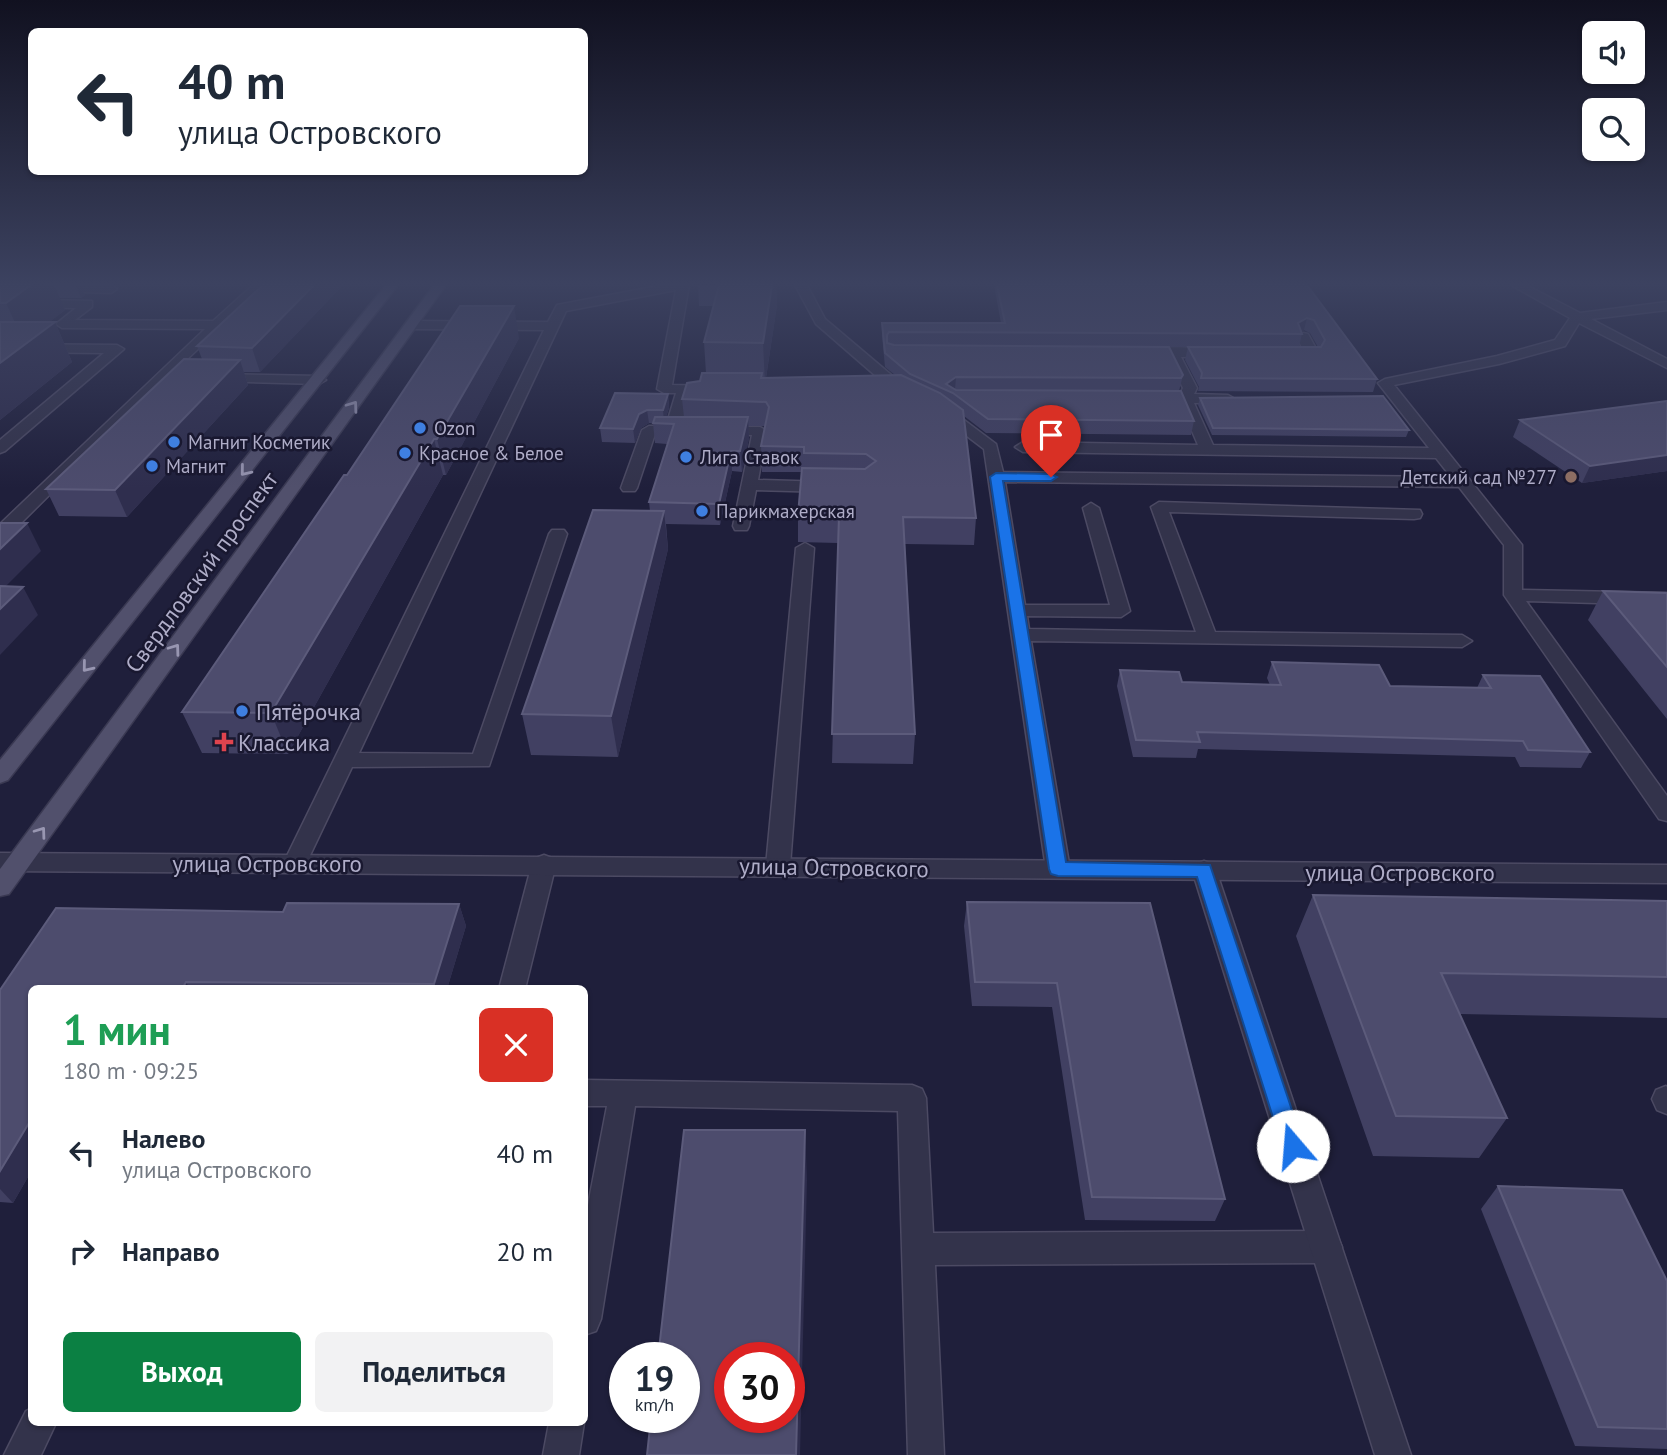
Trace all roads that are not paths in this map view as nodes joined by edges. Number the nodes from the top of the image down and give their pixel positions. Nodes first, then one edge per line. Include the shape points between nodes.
1 (1172, 352) edge
2 (112, 353) edge
3 (186, 353) edge
4 (340, 353) edge
5 (391, 353) edge
6 (537, 353) edge
7 (671, 353) edge
8 (857, 353) edge
9 (1218, 353) edge
10 (1223, 353) edge
11 (1311, 353) edge
12 (1524, 353) edge
13 (1646, 353) edge
14 (1273, 354) edge
15 (1667, 364) edge
16 (160, 377) junction
17 (319, 380) junction
18 (684, 389) junction
19 (725, 390) edge
20 (876, 392) edge
21 (903, 393) junction
22 (1145, 398) edge
23 (1185, 398) junction
24 (1239, 399) edge
25 (672, 430) junction
26 (1023, 447) dead end
27 (0, 448) edge
28 (1208, 450) junction
29 (1442, 453) junction
30 (996, 477) junction
31 (1464, 482) junction
32 (749, 485) junction
33 (839, 487) edge
34 (629, 488) dead end
35 (1091, 508) dead end
36 (1414, 514) dead end
37 (741, 526) dead end
38 (4, 530) edge
39 (558, 534) dead end
40 (805, 548) edge
41 (1513, 595) junction
42 (1667, 599) edge
43 (1017, 610) junction
44 (1021, 635) junction
45 (1207, 637) junction
46 (1462, 640) dead end
47 (348, 760) junction
48 (0, 775) edge
49 (1667, 813) edge
50 (9, 862) edge
51 (296, 862) junction
52 (544, 864) junction
53 (778, 866) junction
54 (1058, 869) junction
55 (1203, 870) junction
56 (1667, 874) edge
57 (0, 887) edge
58 (513, 985) edge
59 (588, 1093) edge
60 (623, 1094) junction
61 (1326, 1247) junction
62 (917, 1249) junction
63 (588, 1296) edge
64 (37, 1426) edge
65 (566, 1426) edge
66 (23, 1455) edge
67 (561, 1455) edge
68 (926, 1455) edge
69 (1393, 1455) edge

1 - 23 street via 1189,388
2 - 27 street
3 - 16 street
4 - 17 main road, Свердловский проспект
50 -> 5 main road, Свердловский проспект
6 - 47 street
7 - 18 street via 664,389
8 - 21 street
9 - 10 street
11 - 14 street
12 - 29 street via 1385,383
13 - 15 street
16 - 17 street
16 - 38 street
17 -> 48 main road, Свердловский проспект
18 - 19 street
18 - 25 street
20 - 21 street
21 - 30 street via 945,412 991,447
22 - 23 street
23 - 24 street
23 - 28 street
25 - 32 street via 760,431
25 - 34 street via 649,430
26 - 28 street
28 - 29 street
29 - 31 street
30 - 31 street
30 - 43 street
31 - 41 street via 1513,545
32 - 33 street
32 - 37 street
35 - 43 street via 1121,611
36 - 45 street via 1159,507
39 - 47 street via 481,761
40 - 53 street
41 - 42 street
41 - 49 street
43 - 44 street
44 - 45 street
44 - 54 street
45 - 46 street
47 - 51 street
50 - 51 street, улица Островского
50 - 57 main road, Свердловский проспект
51 - 52 street, улица Островского
52 - 53 street, улица Островского
52 - 58 street
53 - 54 street, улица Островского
54 - 55 street, улица Островского
55 - 56 street, улица Островского
55 - 61 street
59 - 60 street
60 - 62 street via 912,1098
60 - 63 street
61 - 62 street
61 - 69 street
62 - 68 street
64 - 66 street
65 - 67 street

